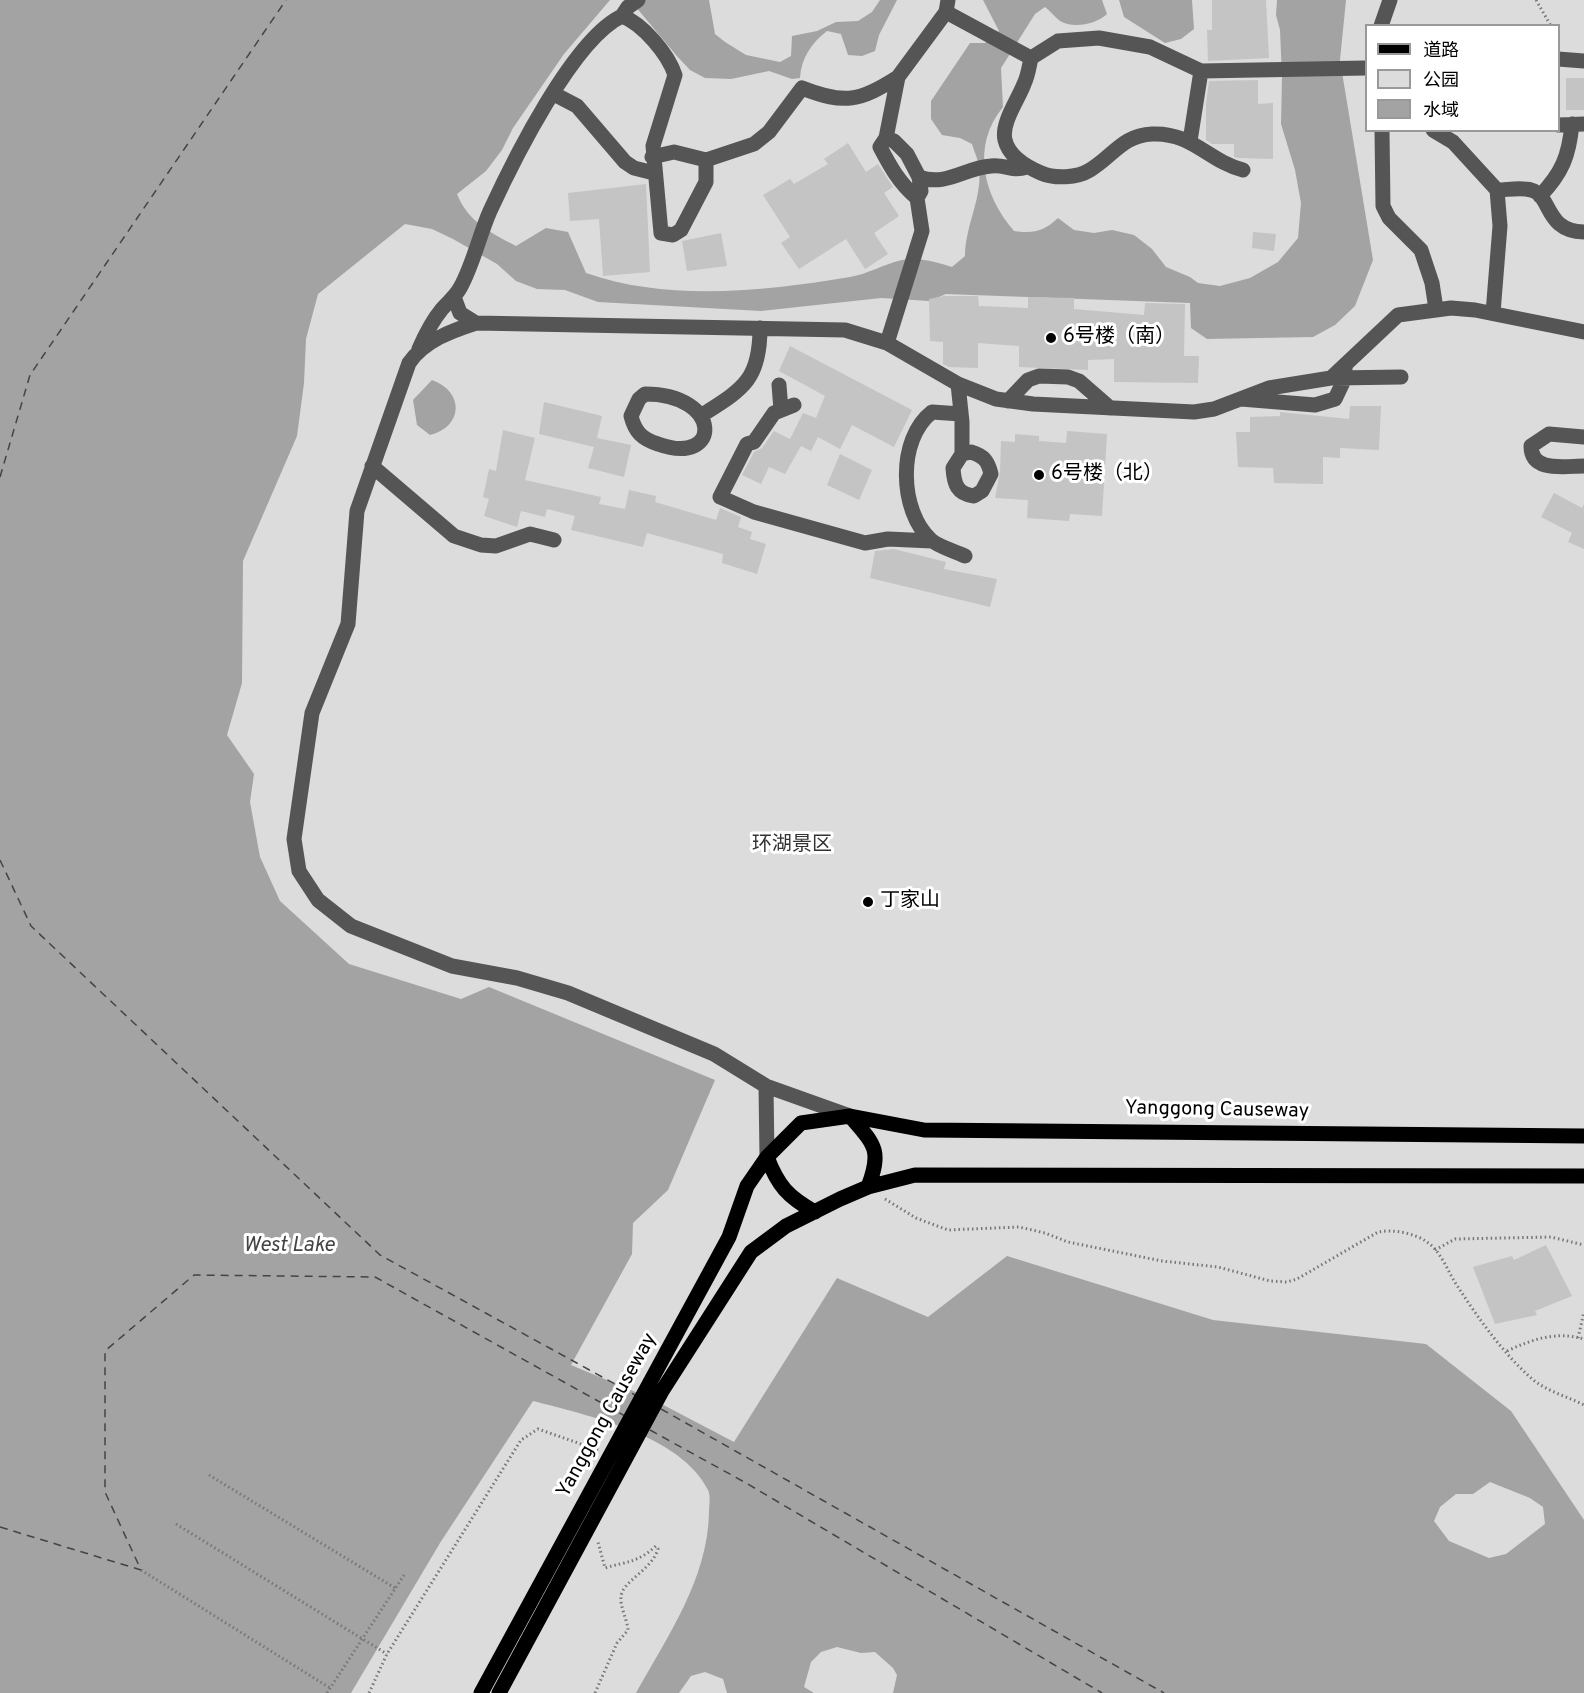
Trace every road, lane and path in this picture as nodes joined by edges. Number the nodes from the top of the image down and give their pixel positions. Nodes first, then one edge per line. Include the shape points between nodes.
1 (1390, 0) edge
2 (1536, 0) edge
3 (947, 6) edge
4 (630, 8) edge
5 (1382, 24) edge
6 (1550, 24) edge
7 (1031, 58) junction
8 (1560, 58) edge
9 (1584, 61) edge
10 (1365, 68) edge
11 (1201, 71) junction
12 (898, 77) junction
13 (554, 94) junction
14 (1572, 124) edge
15 (1382, 132) edge
16 (1436, 132) edge
17 (885, 138) junction
18 (1190, 141) junction
19 (652, 157) junction
20 (706, 160) junction
21 (1027, 167) junction
22 (1243, 170) dead end
23 (654, 173) junction
24 (919, 177) junction
25 (1497, 190) junction
26 (1540, 196) junction
27 (917, 198) junction
28 (1584, 232) edge
29 (457, 292) junction
30 (1436, 309) junction
31 (1493, 313) junction
32 (476, 323) junction
33 (760, 328) junction
34 (1584, 332) edge
35 (886, 343) junction
36 (419, 349) junction
37 (1340, 375) junction
38 (1401, 377) dead end
39 (958, 384) junction
40 (779, 385) dead end
41 (1240, 399) junction
42 (1008, 401) junction
43 (1110, 408) junction
44 (961, 414) junction
45 (702, 415) junction
46 (1584, 437) edge
47 (962, 454) dead end
48 (372, 466) junction
49 (1584, 466) edge
50 (554, 540) dead end
51 (932, 541) junction
52 (965, 556) dead end
53 (766, 1086) junction
54 (850, 1116) junction
55 (1584, 1136) edge
56 (767, 1157) junction
57 (1584, 1176) edge
58 (864, 1189) junction
59 (815, 1212) junction
60 (1584, 1245) edge
61 (1435, 1250) junction
62 (1584, 1312) edge
63 (1578, 1338) junction
64 (1584, 1339) edge
65 (1507, 1351) junction
66 (656, 1387) junction
67 (1584, 1405) edge
68 (610, 1454) junction
69 (209, 1475) dead end
70 (176, 1524) dead end
71 (592, 1524) junction
72 (141, 1570) dead end
73 (404, 1575) dead end
74 (395, 1588) junction
75 (363, 1638) junction
76 (387, 1654) junction
77 (330, 1688) junction
78 (327, 1693) edge
79 (369, 1693) edge
80 (481, 1693) edge
81 (499, 1693) edge
82 (595, 1693) edge

1 - 5 street
2 - 6 path
3 - 7 street via 982,32
3 - 12 street
4 - 13 street via 592,38
4 - 19 street via 632,20 671,64 675,75
7 - 11 street via 1058,41 1099,38 1150,47
7 - 21 street via 1005,139
8 - 9 street
10 - 11 street
11 - 18 street
12 - 17 street
12 - 20 street via 854,99 841,100 802,88 769,132 754,144
13 - 23 street via 577,106 625,162
13 - 29 street via 489,213
14 - 26 street via 1566,159 1558,177
15 - 30 street via 1383,206 1389,218 1420,250
16 - 25 street via 1454,142
17 - 24 street via 907,154
17 - 27 street via 880,147 889,164 904,187
18 - 21 street via 1153,134 1136,136 1090,170 1075,176 1048,176
18 - 22 street via 1223,165
19 - 20 street via 674,152
19 - 23 street
20 - 23 street via 706,182 681,230 673,235 661,233
21 - 24 street via 1015,171 993,165 934,183
24 - 27 street via 921,191
25 - 26 street via 1532,189
25 - 31 street via 1500,226
26 - 28 street via 1563,228
27 - 35 street via 922,231
29 - 32 street via 460,313
29 - 36 street via 426,333
30 - 31 street
30 - 37 street via 1398,315
31 - 34 street
32 - 33 street
32 - 36 street
33 - 35 street via 844,330
33 - 45 street via 759,359 748,380
35 - 39 street
36 - 48 street via 409,363
37 - 38 street
37 - 41 street via 1269,388
37 - 41 street via 1335,399 1315,405
39 - 42 street
39 - 44 street
40 - 51 street via 788,408 774,413 754,442 747,444 720,497 754,512 865,543 888,539
41 - 43 street via 1194,412
42 - 43 street
42 - 43 street via 1028,380 1039,376 1068,377 1079,381
44 - 47 street
44 - 51 street via 932,412 911,441 907,480 911,503
45 - 45 street via 693,406 663,394 645,394 631,416 636,431 647,440 686,450 693,448 703,435
46 - 49 street via 1549,434 1531,446 1531,455 1544,465
48 - 50 street via 454,536 496,546 530,534
48 - 53 street via 357,511 348,624 312,713 294,839 299,871 318,900 351,926 452,966 517,978 568,993 714,1053
51 - 52 street
53 - 54 street
53 - 56 street
54 - 55 main road, Yanggong Causeway via 924,1130
54 - 56 main road, Yanggong Causeway via 801,1123
54 - 58 main road via 872,1142 877,1164
56 - 59 main road via 777,1182 796,1202
56 - 66 main road, Yanggong Causeway via 747,1186 729,1237
57 - 58 main road, Yanggong Causeway via 915,1174
58 - 59 main road, Yanggong Causeway
58 - 61 path via 916,1218 948,1230 1019,1227 1068,1242 1162,1261 1218,1267 1270,1281 1297,1279 1365,1238 1387,1230 1414,1236
59 - 66 main road, Yanggong Causeway via 786,1226 751,1252
60 - 61 path via 1551,1237 1455,1239
61 - 65 path
62 - 63 path
63 - 64 path
63 - 65 path via 1534,1338
65 - 67 path via 1546,1389
66 - 68 main road, Yanggong Causeway
66 - 71 main road, Yanggong Causeway via 633,1448
68 - 76 path via 538,1429 522,1440
68 - 80 main road, Yanggong Causeway
69 - 74 path
70 - 75 path
71 - 81 main road, Yanggong Causeway
71 - 82 path via 605,1568 628,1564 656,1546 658,1549 652,1562 623,1589 620,1598 628,1630 617,1643
72 - 77 path
73 - 74 path
74 - 75 path
75 - 76 path
75 - 77 path
76 - 79 path
77 - 78 path

